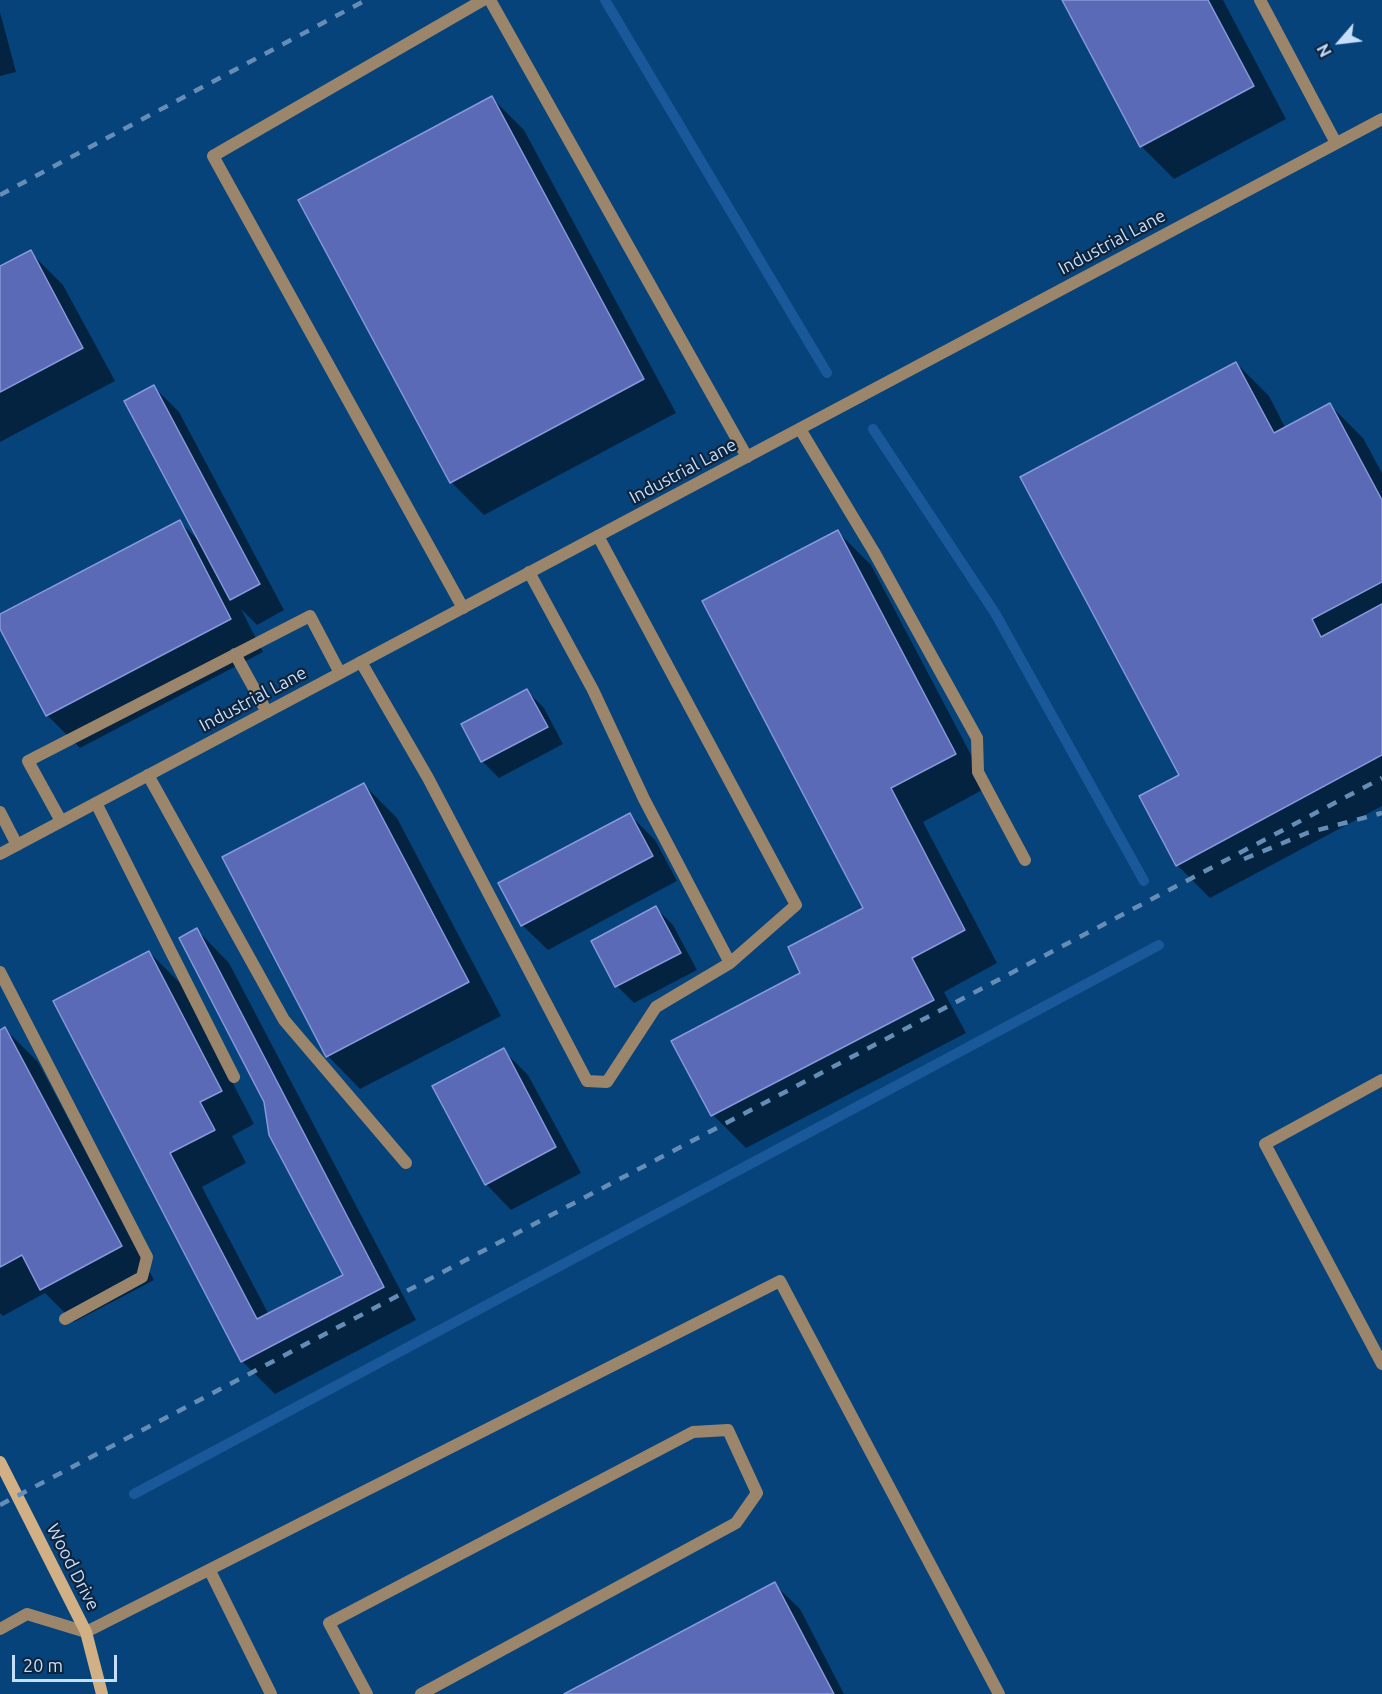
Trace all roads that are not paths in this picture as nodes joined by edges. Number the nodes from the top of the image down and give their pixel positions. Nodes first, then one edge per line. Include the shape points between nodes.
1 (483, 0) edge
2 (490, 0) edge
3 (1260, 0) edge
4 (1382, 119) edge
5 (1336, 143) junction
6 (800, 429) junction
7 (747, 457) junction
8 (598, 536) junction
9 (529, 572) junction
10 (463, 608) junction
11 (235, 654) junction
12 (361, 662) junction
13 (340, 673) junction
14 (267, 712) junction
15 (148, 775) junction
16 (96, 803) junction
17 (0, 812) edge
18 (61, 821) junction
19 (17, 845) junction
20 (0, 854) edge
21 (1025, 860) dead end
22 (730, 963) junction
23 (0, 972) edge
24 (234, 1077) dead end
25 (1382, 1080) edge
26 (406, 1163) dead end
27 (65, 1319) dead end
28 (1382, 1364) edge
29 (0, 1462) edge
30 (210, 1571) junction
31 (0, 1629) edge
32 (86, 1632) junction
33 (102, 1694) edge
34 (271, 1694) edge
35 (367, 1694) edge
36 (421, 1694) edge
37 (999, 1694) edge

1 - 10 street via 213,156
2 - 7 street
3 - 5 street
4 - 5 street, Industrial Lane
5 - 6 street, Industrial Lane
6 - 7 street, Industrial Lane
6 - 21 street via 874,552 977,738 978,772
7 - 8 street, Industrial Lane
8 - 9 street, Industrial Lane
8 - 22 street via 796,905
9 - 10 street, Industrial Lane
9 - 22 street
10 - 12 street, Industrial Lane
11 - 13 street via 310,616
11 - 14 street
11 - 18 street via 28,761
12 - 13 street, Industrial Lane
12 - 22 street via 428,778 587,1081 607,1082 656,1007
13 - 14 street, Industrial Lane
14 - 15 street, Industrial Lane
15 - 16 street, Industrial Lane
15 - 26 street via 284,1020
16 - 18 street, Industrial Lane
16 - 24 street
17 - 19 street
18 - 19 street, Industrial Lane
19 - 20 street, Industrial Lane
23 - 27 street via 147,1257 142,1277
25 - 28 street via 1265,1144
29 - 32 street, Wood Drive
30 - 32 street
30 - 34 street
30 - 37 street via 780,1281
31 - 32 street via 27,1614
32 - 33 street, Wood Drive
35 - 36 street via 328,1623 693,1432 728,1430 757,1493 736,1523

